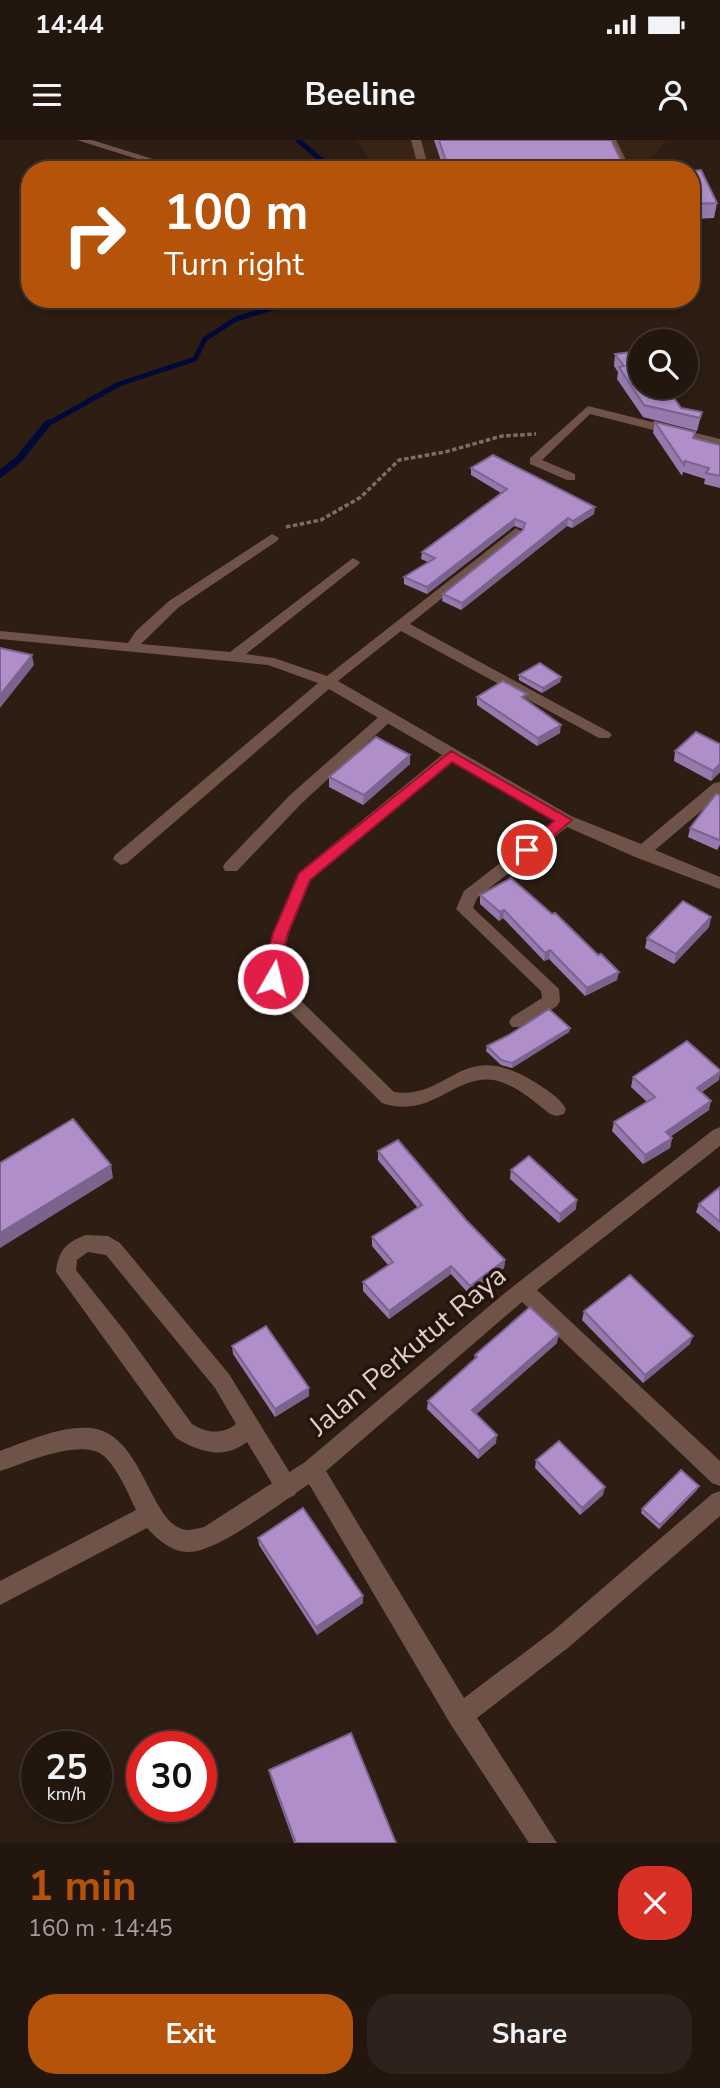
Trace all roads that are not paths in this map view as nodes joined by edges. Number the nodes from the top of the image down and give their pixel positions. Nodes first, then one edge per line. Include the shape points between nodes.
1 (82, 140) edge
2 (416, 140) edge
3 (611, 140) edge
4 (153, 161) edge
5 (422, 161) edge
6 (622, 161) edge
7 (720, 443) edge
8 (571, 477) dead end
9 (516, 532) edge
10 (272, 538) road end
11 (353, 562) dead end
12 (401, 625) junction
13 (0, 635) edge
14 (131, 648) junction
15 (233, 657) junction
16 (328, 682) junction
17 (388, 716) junction
18 (604, 736) dead end
19 (451, 755) junction
20 (720, 788) edge
21 (565, 820) junction
22 (641, 853) junction
23 (121, 859) dead end
24 (231, 867) dead end
25 (720, 883) edge
26 (518, 1022) dead end
27 (557, 1109) dead end
28 (720, 1135) edge
29 (523, 1290) junction
30 (250, 1426) junction
31 (0, 1461) edge
32 (313, 1469) junction
33 (720, 1476) edge
34 (287, 1488) junction
35 (720, 1502) edge
36 (151, 1514) junction
37 (0, 1592) edge
38 (460, 1716) junction
39 (544, 1843) edge

1 - 4 street
2 - 5 street
3 - 6 street
7 - 8 street via 590,410 534,461
9 - 12 street
10 - 14 street via 157,617
11 - 15 street
12 - 16 street
12 - 18 street
13 - 14 street
14 - 15 street
15 - 16 street via 285,666
16 - 17 street
16 - 23 street
17 - 19 street
17 - 24 street via 296,799
19 - 21 street
19 - 27 street via 304,877 281,933 271,967 273,979 389,1098 420,1100 477,1071 498,1071 519,1080
20 - 22 street
21 - 22 street
21 - 26 street via 464,904 464,909 550,989 551,1001
22 - 25 street
28 - 29 street, Jalan Perkutut Raya
29 - 32 street, Jalan Perkutut Raya
29 - 33 street
30 - 30 street via 232,1440 202,1442 184,1431 66,1272 72,1251 86,1243 113,1248 222,1381
30 - 34 street
31 - 36 street via 78,1439 97,1439 113,1448
32 - 34 street
32 - 38 street, Jalan Perkutut Raya
34 - 36 street via 196,1542 182,1543
35 - 38 street via 561,1639
36 - 37 street
38 - 39 street, Jalan Perkutut Raya

